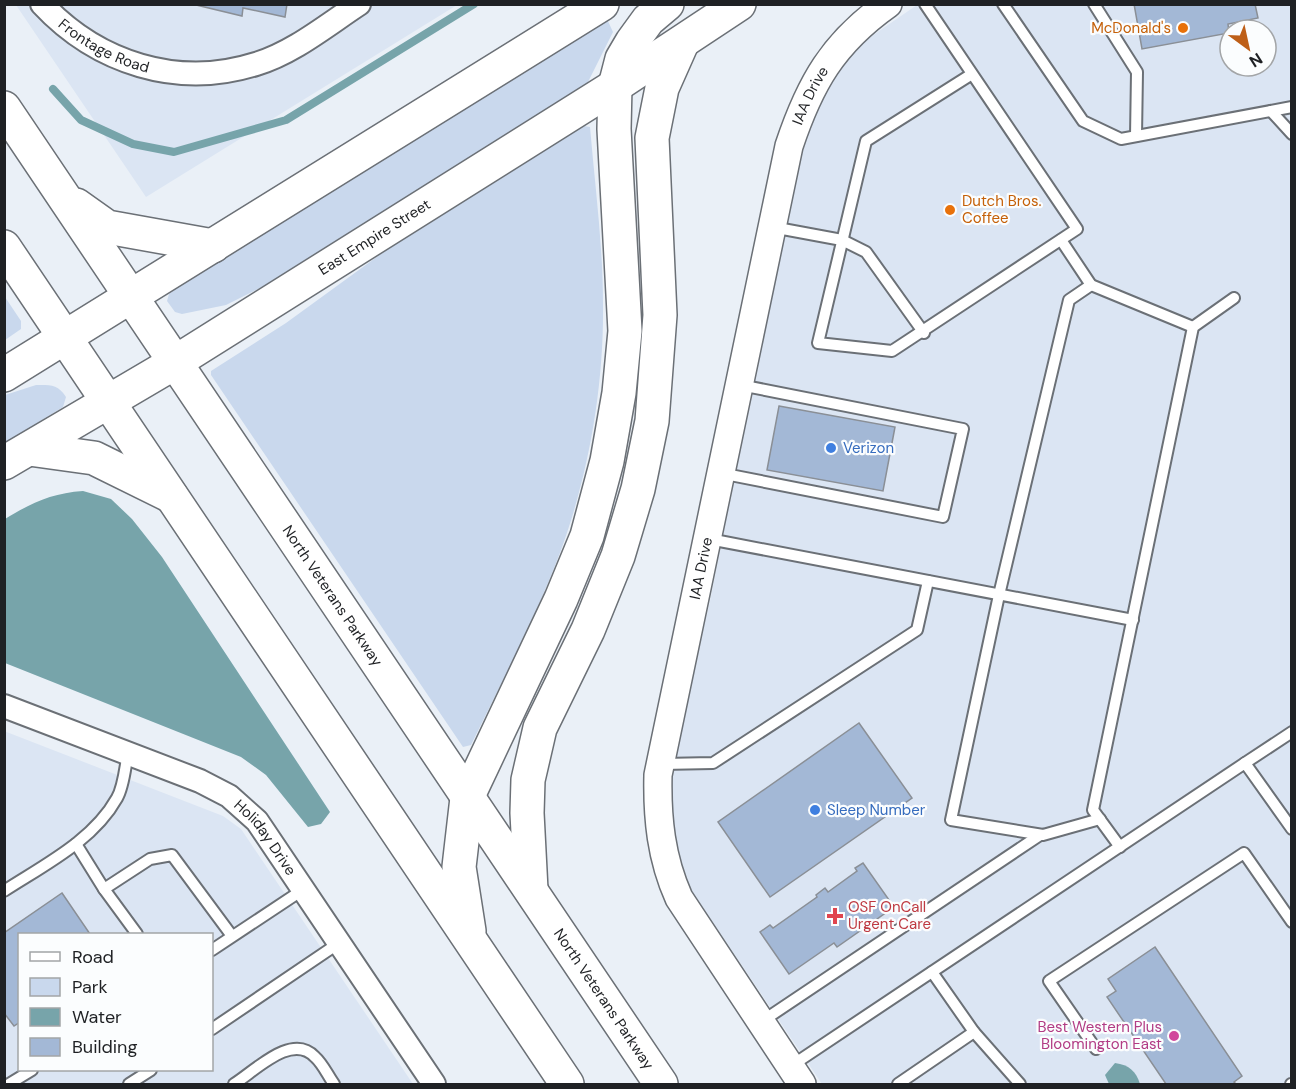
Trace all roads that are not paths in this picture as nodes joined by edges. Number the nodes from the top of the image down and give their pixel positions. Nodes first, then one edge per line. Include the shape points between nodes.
1 (42, 4) edge
2 (359, 4) edge
3 (602, 4) edge
4 (667, 4) edge
5 (739, 4) edge
6 (888, 4) edge
7 (926, 4) edge
8 (1003, 4) edge
9 (1094, 4) edge
10 (682, 43) junction
11 (972, 74) junction
12 (615, 86) junction
13 (1292, 107) edge
14 (4, 108) edge
15 (1271, 111) junction
16 (1292, 134) edge
17 (1136, 136) junction
18 (62, 195) junction
19 (772, 227) junction
20 (842, 240) junction
21 (1061, 240) junction
22 (213, 246) junction
23 (4, 247) edge
24 (1091, 285) junction
25 (130, 298) junction
26 (1233, 298) dead end
27 (1193, 327) junction
28 (924, 333) junction
29 (66, 339) junction
30 (174, 363) junction
31 (4, 375) edge
32 (738, 385) junction
33 (109, 401) junction
34 (17, 456) edge
35 (720, 473) junction
36 (173, 497) junction
37 (706, 538) junction
38 (928, 581) junction
39 (999, 595) junction
40 (1132, 621) junction
41 (4, 706) edge
42 (1292, 732) edge
43 (128, 753) junction
44 (1245, 763) junction
45 (659, 764) junction
46 (467, 798) junction
47 (1100, 819) junction
48 (1292, 829) edge
49 (1040, 835) junction
50 (75, 844) junction
51 (1120, 847) junction
52 (104, 889) junction
53 (304, 889) junction
54 (4, 891) edge
55 (531, 892) junction
56 (1292, 922) edge
57 (136, 933) edge
58 (232, 936) junction
59 (471, 941) junction
60 (339, 944) junction
61 (213, 949) edge
62 (932, 972) junction
63 (761, 1022) junction
64 (213, 1028) edge
65 (974, 1032) junction
66 (1096, 1049) dead end
67 (30, 1071) edge
68 (149, 1071) edge
69 (796, 1076) edge
70 (9, 1084) edge
71 (129, 1084) edge
72 (234, 1084) edge
73 (334, 1084) edge
74 (434, 1084) edge
75 (567, 1084) edge
76 (661, 1084) edge
77 (898, 1084) edge
78 (1020, 1084) edge

1 - 2 street, Frontage Road via 72,32 110,55 131,64 175,73 220,73 257,64 287,50
3 - 22 main road
4 - 12 main road via 648,20 632,42 622,59
5 - 10 main road, East Empire Street
6 - 19 street, IAA Drive via 850,35 818,75 801,108 789,146
7 - 11 lane
8 - 17 lane via 1083,121 1121,139
9 - 17 lane via 1137,72
10 - 12 main road, East Empire Street
10 - 55 main road via 662,88 652,138 660,315 652,422 618,556 588,630 540,728 528,780
11 - 20 lane via 866,141
11 - 21 lane via 1077,229
12 - 30 main road, East Empire Street
12 - 46 main road via 625,331 607,461 587,536 561,599
13 - 15 lane
14 - 18 main road, North Veterans Parkway
15 - 16 lane
15 - 17 lane
18 - 22 main road via 107,227
18 - 25 main road, North Veterans Parkway
19 - 20 lane
19 - 32 street, IAA Drive
20 - 28 lane via 866,252
20 - 28 lane via 818,343 892,351
21 - 24 lane
21 - 28 lane
22 - 25 main road
23 - 29 main road
24 - 27 lane
24 - 39 lane via 1069,300
25 - 29 main road
25 - 30 main road, North Veterans Parkway
26 - 27 lane
27 - 40 lane
29 - 31 main road
29 - 33 main road
30 - 33 main road, East Empire Street
30 - 46 main road, North Veterans Parkway
32 - 35 street, IAA Drive
32 - 35 lane via 963,429 943,517
33 - 34 main road, East Empire Street
33 - 36 main road
34 - 36 main road via 94,458
35 - 37 street, IAA Drive
36 - 59 main road
37 - 38 lane
37 - 45 street, IAA Drive
38 - 39 lane
38 - 45 lane via 917,630 713,763
39 - 40 lane
39 - 49 lane via 951,820
40 - 47 lane via 1093,810
41 - 43 street, Holiday Drive
42 - 44 lane
43 - 50 lane via 118,797
43 - 53 street, Holiday Drive via 229,796 257,821
44 - 48 lane
44 - 51 lane
45 - 63 street, IAA Drive via 657,819 669,876 692,919
46 - 55 main road, North Veterans Parkway
46 - 59 main road via 459,867
47 - 49 lane
47 - 51 lane
49 - 63 lane
50 - 52 lane
50 - 54 lane
51 - 62 lane
52 - 57 lane
52 - 58 lane via 150,859 172,855
53 - 58 lane
53 - 60 street, Holiday Drive
55 - 76 main road, North Veterans Parkway
56 - 66 lane via 1244,853 1049,981
58 - 61 lane
59 - 75 main road
60 - 64 lane
60 - 74 street, Holiday Drive
62 - 65 lane
62 - 69 lane
63 - 69 street, IAA Drive
65 - 77 lane
65 - 78 lane
67 - 70 lane
68 - 71 lane
72 - 73 lane via 288,1049 300,1048 315,1056

